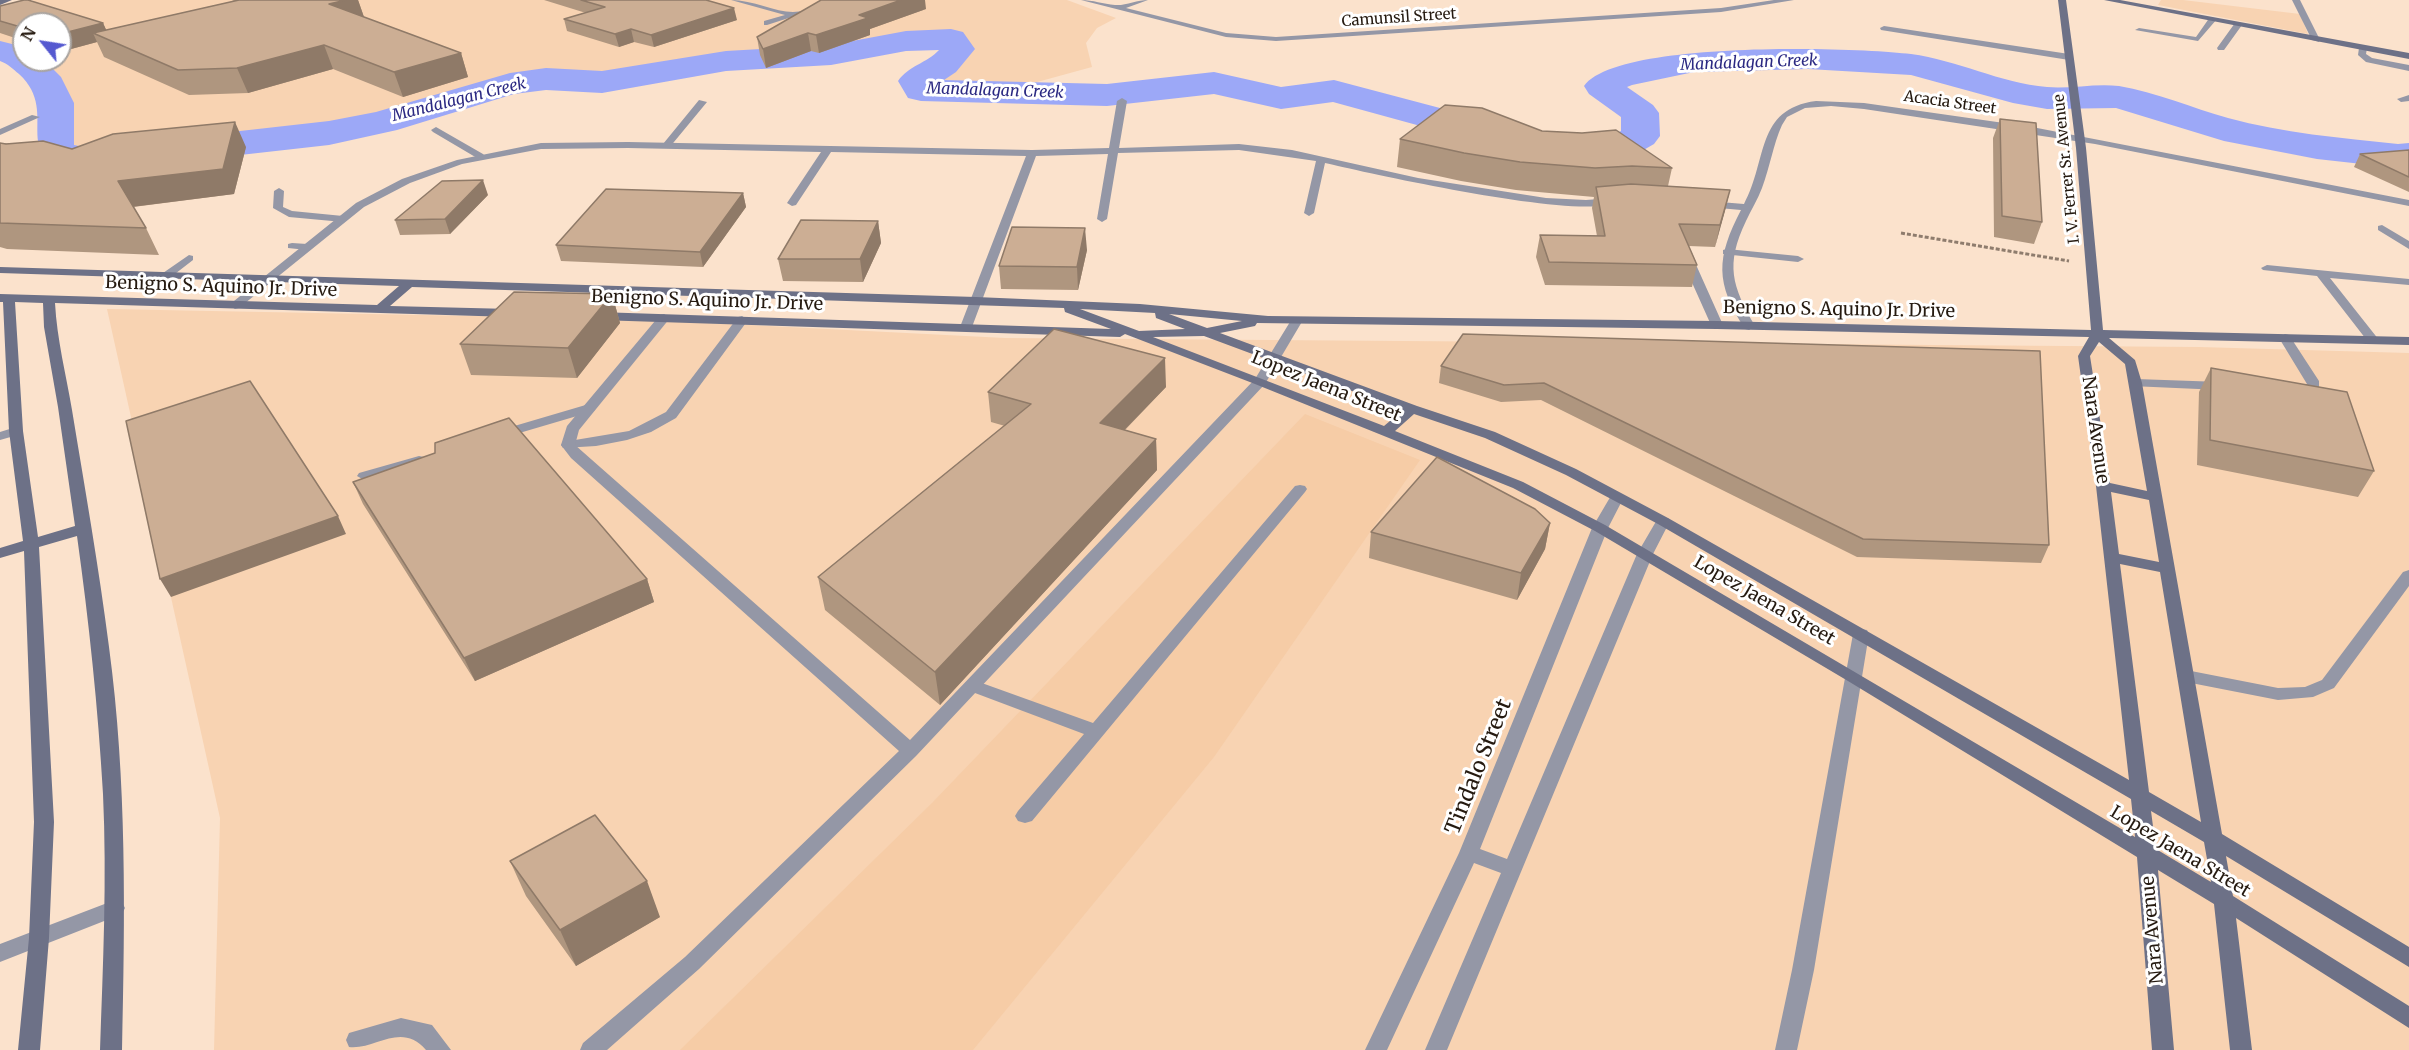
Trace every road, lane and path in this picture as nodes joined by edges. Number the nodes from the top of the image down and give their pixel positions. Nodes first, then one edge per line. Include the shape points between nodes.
1 (7, 0) edge
2 (735, 0) edge
3 (840, 0) edge
4 (1085, 0) edge
5 (1144, 0) edge
6 (1790, 0) edge
7 (2062, 0) edge
8 (2108, 0) edge
9 (2296, 0) edge
10 (0, 2) edge
11 (1117, 8) junction
12 (794, 15) junction
13 (2212, 19) junction
14 (766, 23) dead end
15 (2238, 25) junction
16 (1884, 28) dead end
17 (2139, 30) dead end
18 (2316, 40) junction
19 (2221, 48) dead end
20 (2363, 48) junction
21 (2409, 56) edge
22 (2069, 57) junction
23 (2409, 68) edge
24 (1122, 101) dead end
25 (702, 102) dead end
26 (34, 117) dead end
27 (436, 130) dead end
28 (0, 132) edge
29 (2080, 137) junction
30 (666, 146) junction
31 (828, 149) junction
32 (1113, 152) junction
33 (1032, 153) junction
34 (480, 156) junction
35 (1321, 160) junction
36 (279, 191) dead end
37 (1627, 200) edge
38 (792, 203) dead end
39 (1692, 203) edge
40 (2409, 203) edge
41 (1748, 207) junction
42 (1309, 213) dead end
43 (342, 219) junction
44 (1102, 219) dead end
45 (2382, 228) dead end
46 (1901, 233) dead end
47 (292, 246) dead end
48 (2409, 246) edge
49 (307, 247) junction
50 (1727, 252) junction
51 (189, 258) dead end
52 (1686, 258) edge
53 (1798, 259) dead end
54 (2092, 265) junction
55 (2267, 268) dead end
56 (0, 270) edge
57 (2320, 273) junction
58 (167, 275) junction
59 (268, 278) junction
60 (410, 282) junction
61 (2409, 282) edge
62 (5, 298) edge
63 (49, 299) junction
64 (976, 301) junction
65 (1056, 304) junction
66 (235, 305) junction
67 (1140, 308) junction
68 (380, 309) junction
69 (522, 314) edge
70 (581, 315) edge
71 (664, 318) junction
72 (742, 320) junction
73 (1268, 320) junction
74 (1297, 320) junction
75 (1717, 325) junction
76 (1749, 326) junction
77 (966, 327) junction
78 (1206, 332) junction
79 (1133, 334) junction
80 (2097, 334) junction
81 (2285, 338) junction
82 (2373, 340) junction
83 (2409, 341) edge
84 (1275, 358) junction
85 (1260, 381) junction
86 (2136, 383) junction
87 (2237, 387) edge
88 (2282, 389) edge
89 (589, 408) junction
90 (1412, 409) junction
91 (1386, 432) junction
92 (8, 434) edge
93 (488, 438) edge
94 (568, 445) junction
95 (432, 456) edge
96 (364, 476) edge
97 (2103, 486) junction
98 (1300, 489) dead end
99 (1617, 497) junction
100 (2157, 497) junction
101 (1663, 521) junction
102 (1600, 528) junction
103 (83, 529) junction
104 (31, 544) junction
105 (0, 553) edge
106 (1645, 554) junction
107 (2112, 557) junction
108 (2169, 570) junction
109 (2409, 574) edge
110 (1861, 634) junction
111 (2186, 676) junction
112 (1854, 677) junction
113 (973, 686) junction
114 (1098, 732) junction
115 (910, 751) junction
116 (2140, 797) junction
117 (1025, 816) dead end
118 (2213, 838) junction
119 (1469, 853) junction
120 (2147, 855) junction
121 (1512, 869) junction
122 (2224, 900) junction
123 (115, 908) junction
124 (39, 938) junction
125 (0, 953) edge
126 (2409, 958) edge
127 (2409, 1018) edge
128 (357, 1040) dead end
129 (28, 1050) edge
130 (111, 1050) edge
131 (440, 1050) edge
132 (591, 1050) edge
133 (1376, 1050) edge
134 (1436, 1050) edge
135 (1786, 1050) edge
136 (2163, 1050) edge
137 (2241, 1050) edge

1 - 10 main road
2 - 12 street
3 - 12 street
4 - 11 street, Camunsil Street
5 - 11 street
6 - 11 street, Camunsil Street via 1720,10 1276,39 1226,35
7 - 22 main road, I. V. Ferrer Sr. Avenue
8 - 13 main road
9 - 18 street
12 - 14 street
13 - 15 main road
13 - 17 street via 2195,39
15 - 18 main road
15 - 19 street
16 - 22 street
18 - 20 main road
20 - 21 main road
20 - 23 street via 2362,55 2369,60
22 - 29 main road, I. V. Ferrer Sr. Avenue
24 - 32 street
25 - 30 street
26 - 28 street
27 - 34 street
29 - 40 street, Acacia Street
29 - 41 street, Acacia Street via 1852,105 1795,107 1781,116
29 - 54 main road, I. V. Ferrer Sr. Avenue
30 - 31 street
30 - 34 street via 541,147
31 - 33 street
31 - 38 street
32 - 33 street
32 - 35 street via 1239,147
32 - 44 street
33 - 64 street
34 - 43 street via 406,181
35 - 37 street via 1418,181 1546,201
35 - 42 street
36 - 43 street via 278,207 289,214
39 - 41 street
41 - 50 street, Acacia Street
43 - 49 street
45 - 48 street
46 - 54 path
47 - 49 street
49 - 59 street
50 - 53 street
50 - 76 street, Acacia Street via 1730,291
51 - 58 street
52 - 75 street
54 - 80 main road, I. V. Ferrer Sr. Avenue
55 - 57 street
56 - 58 main road, Benigno S. Aquino Jr. Drive
57 - 61 street
57 - 82 street
58 - 59 main road, Benigno S. Aquino Jr. Drive
59 - 60 main road, Benigno S. Aquino Jr. Drive
59 - 66 street
60 - 64 main road, Benigno S. Aquino Jr. Drive
60 - 68 main road
62 - 63 main road, Benigno S. Aquino Jr. Drive
62 - 92 main road
63 - 66 main road, Benigno S. Aquino Jr. Drive
63 - 103 main road via 50,327
64 - 65 main road, Benigno S. Aquino Jr. Drive
64 - 77 street
65 - 67 main road, Benigno S. Aquino Jr. Drive
65 - 79 main road, Lopez Jaena Street
66 - 68 main road, Benigno S. Aquino Jr. Drive
67 - 73 main road, Benigno S. Aquino Jr. Drive
67 - 78 main road, Lopez Jaena Street
68 - 69 main road, Benigno S. Aquino Jr. Drive
70 - 71 main road, Benigno S. Aquino Jr. Drive
71 - 72 main road, Benigno S. Aquino Jr. Drive
71 - 89 street
72 - 77 main road, Benigno S. Aquino Jr. Drive
72 - 94 street via 671,415 632,437
73 - 74 main road, Benigno S. Aquino Jr. Drive
73 - 78 main road, Benigno S. Aquino Jr. Drive
74 - 75 main road, Benigno S. Aquino Jr. Drive
74 - 84 street
75 - 76 main road, Benigno S. Aquino Jr. Drive
76 - 80 main road, Benigno S. Aquino Jr. Drive
77 - 79 main road, Benigno S. Aquino Jr. Drive
78 - 79 main road, Benigno S. Aquino Jr. Drive
78 - 84 main road, Lopez Jaena Street
79 - 85 main road, Lopez Jaena Street
80 - 81 main road, Benigno S. Aquino Jr. Drive
80 - 86 main road via 2131,363
80 - 97 main road, Nara Avenue via 2084,356
81 - 82 main road, Benigno S. Aquino Jr. Drive
81 - 88 street via 2314,386 2305,390
82 - 83 main road, Benigno S. Aquino Jr. Drive
84 - 85 street
84 - 90 main road, Lopez Jaena Street
85 - 91 main road, Lopez Jaena Street
85 - 113 street
86 - 87 street
86 - 100 main road
89 - 93 street
89 - 94 street via 572,429
90 - 91 main road
90 - 99 main road, Lopez Jaena Street via 1490,435
91 - 102 main road, Lopez Jaena Street via 1518,485
92 - 104 main road
94 - 115 street
95 - 96 street
97 - 100 main road
97 - 107 main road, Nara Avenue
98 - 114 street
99 - 101 main road, Lopez Jaena Street
99 - 102 street, Tindalo Street
100 - 108 main road
101 - 106 street
101 - 110 main road, Lopez Jaena Street
102 - 106 main road, Lopez Jaena Street
102 - 119 street, Tindalo Street
103 - 104 main road
103 - 123 main road via 101,649 112,795
104 - 105 main road
104 - 124 main road via 44,822
106 - 112 main road, Lopez Jaena Street
106 - 121 street
107 - 108 main road
107 - 116 main road, Nara Avenue
108 - 111 main road
109 - 111 street via 2328,684 2307,693 2278,694
110 - 112 street
110 - 116 main road, Lopez Jaena Street
111 - 118 main road
112 - 120 main road, Lopez Jaena Street
112 - 135 street
113 - 114 street
113 - 115 street
114 - 117 street
115 - 132 street via 692,963
116 - 118 main road, Lopez Jaena Street
116 - 120 main road, Nara Avenue
118 - 122 main road
118 - 126 main road, Lopez Jaena Street
119 - 121 street
119 - 133 street, Tindalo Street
120 - 122 main road, Lopez Jaena Street
120 - 136 main road, Nara Avenue
121 - 134 street
122 - 127 main road, Lopez Jaena Street
122 - 137 main road
123 - 124 street
123 - 130 main road
124 - 125 street
124 - 129 main road
128 - 131 street via 401,1028 424,1032

